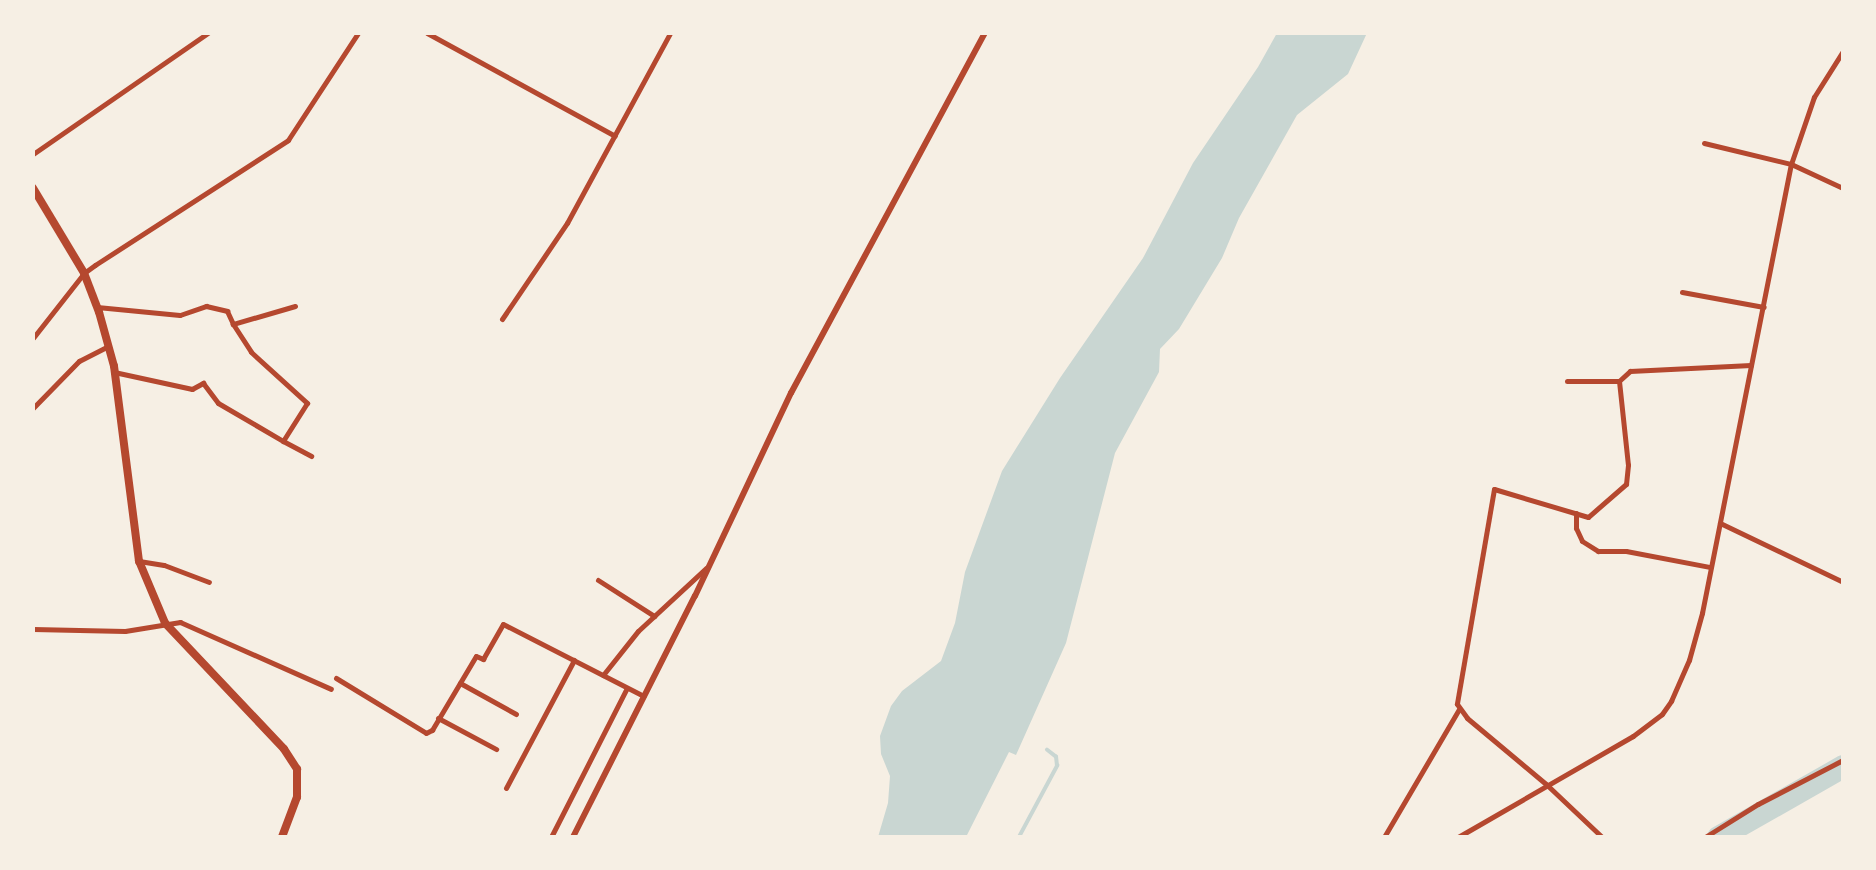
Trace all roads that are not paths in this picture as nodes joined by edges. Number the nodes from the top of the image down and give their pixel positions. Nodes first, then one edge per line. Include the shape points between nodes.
1 (208, 33) edge
2 (358, 33) edge
3 (427, 33) edge
4 (670, 33) edge
5 (985, 33) edge
6 (1843, 51) edge
7 (615, 136) junction
8 (1704, 143) dead end
9 (33, 154) edge
10 (1791, 164) junction
11 (33, 188) edge
12 (1843, 188) edge
13 (85, 273) junction
14 (1682, 292) dead end
15 (295, 306) dead end
16 (97, 307) junction
17 (1764, 307) junction
18 (502, 318) dead end
19 (233, 324) junction
20 (33, 338) edge
21 (108, 346) junction
22 (1751, 365) junction
23 (114, 372) junction
24 (1567, 381) dead end
25 (1619, 381) junction
26 (33, 408) edge
27 (283, 441) junction
28 (312, 456) dead end
29 (1576, 513) junction
30 (1720, 523) junction
31 (139, 561) junction
32 (709, 566) junction
33 (1710, 567) junction
34 (598, 580) dead end
35 (209, 582) dead end
36 (1843, 582) edge
37 (654, 616) junction
38 (165, 623) junction
39 (33, 629) edge
40 (40, 632) junction
41 (33, 636) edge
42 (574, 660) junction
43 (604, 676) junction
44 (336, 678) dead end
45 (460, 683) junction
46 (627, 688) junction
47 (331, 690) dead end
48 (644, 696) junction
49 (1460, 709) junction
50 (516, 714) dead end
51 (438, 718) junction
52 (496, 749) dead end
53 (1843, 760) edge
54 (1547, 785) junction
55 (506, 788) dead end
56 (282, 837) edge
57 (551, 837) edge
58 (573, 837) edge
59 (1384, 837) edge
60 (1458, 837) edge
61 (1602, 837) edge
62 (1705, 837) edge

1 - 9 street
2 - 13 street via 288,140
3 - 7 street
4 - 7 street
5 - 32 street via 791,393
6 - 10 street via 1814,97
7 - 18 street via 567,223
8 - 10 street
10 - 12 street
10 - 17 street
11 - 13 main road
13 - 16 main road
13 - 20 street
14 - 17 street
15 - 19 street
16 - 19 street via 180,315 206,306 227,311
16 - 21 main road
17 - 22 street
19 - 27 street via 251,352 307,403
21 - 23 main road
21 - 26 street via 79,361
22 - 25 street via 1630,371
22 - 30 street
23 - 27 street via 192,389 203,383 218,402
23 - 31 main road
24 - 25 street
25 - 29 street via 1626,484 1588,517
27 - 28 street
29 - 33 street via 1582,541 1598,551 1626,551
29 - 49 street via 1494,489 1457,695
30 - 33 street
30 - 36 street
31 - 35 street
31 - 38 main road
32 - 37 street
32 - 48 street
33 - 54 street via 1695,644 1662,714
34 - 37 street
37 - 43 street
38 - 40 street via 125,631
38 - 47 street via 180,622
38 - 56 main road via 292,758 299,783
39 - 40 street
40 - 41 street
42 - 43 street
42 - 45 street via 503,624 483,659 476,656
42 - 55 street
43 - 46 street
44 - 51 street via 426,733
45 - 50 street
45 - 51 street
46 - 48 street
46 - 57 street
48 - 58 street
49 - 54 street
49 - 59 street
51 - 52 street
53 - 62 street
54 - 60 street
54 - 61 street

